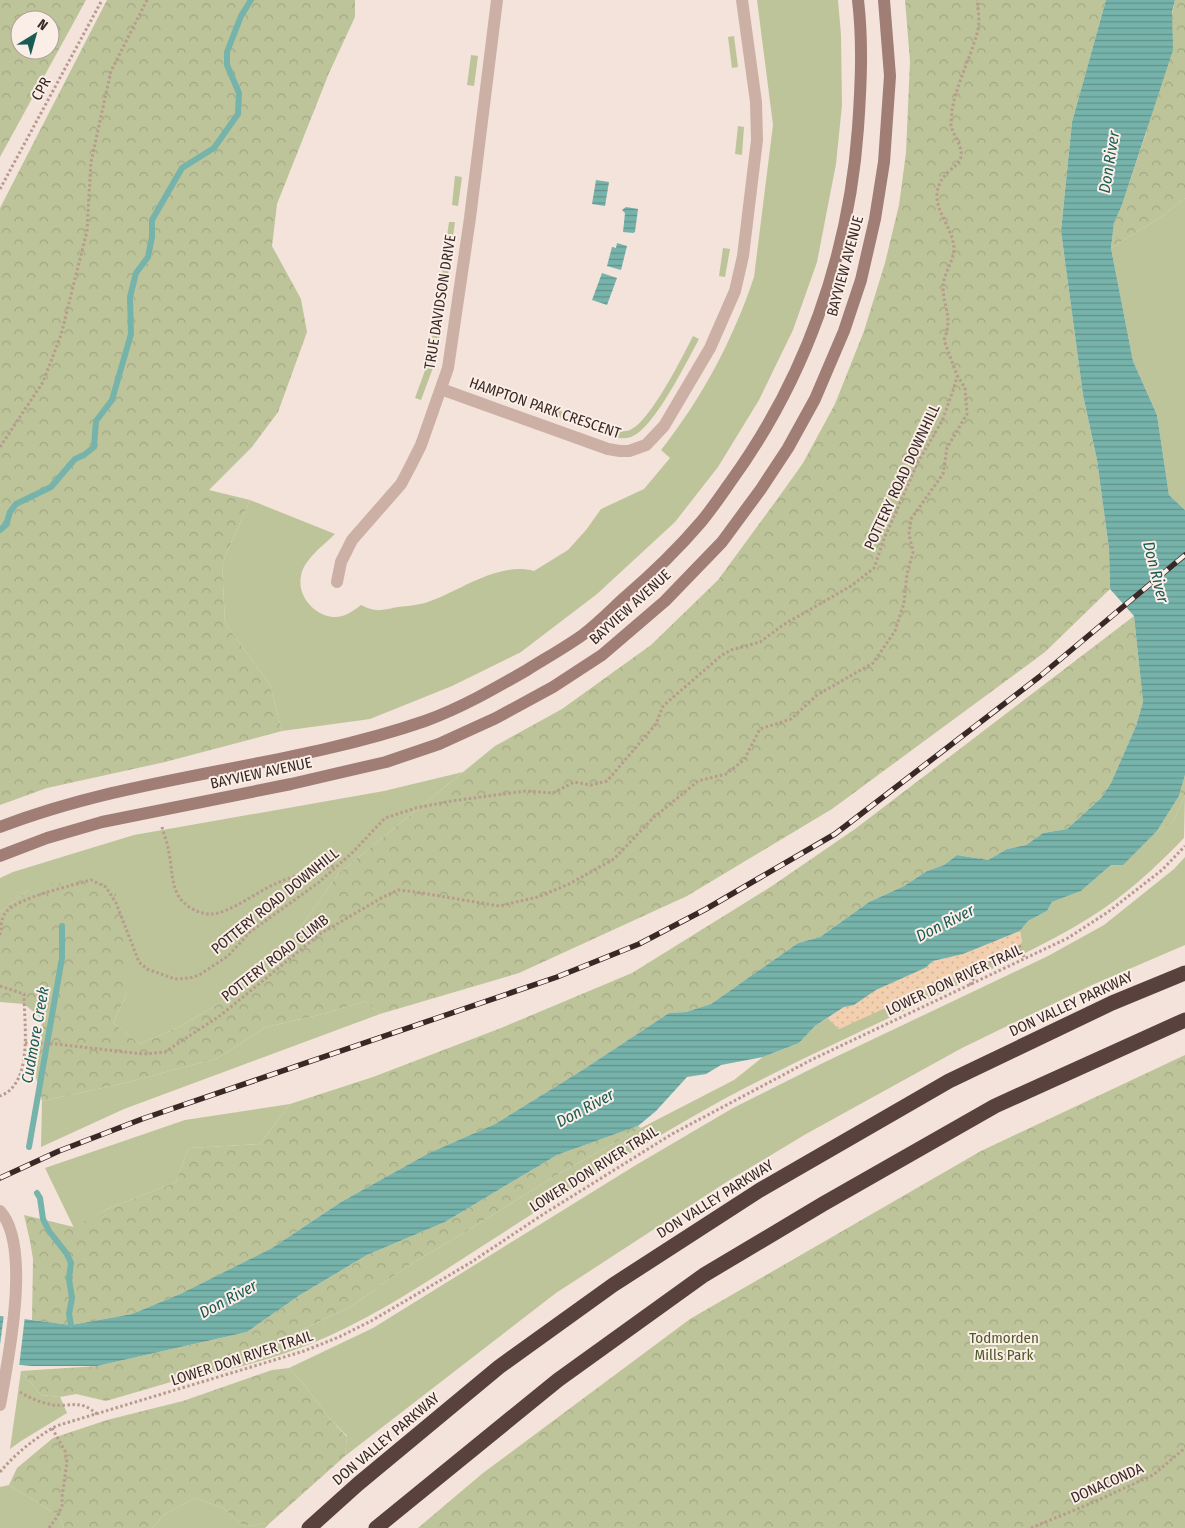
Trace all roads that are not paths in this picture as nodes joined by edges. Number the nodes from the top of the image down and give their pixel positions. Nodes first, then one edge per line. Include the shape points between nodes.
1 (496, 0) edge
2 (742, 0) edge
3 (858, 0) edge
4 (884, 0) edge
5 (441, 389) junction
6 (336, 582) dead end
7 (0, 827) edge
8 (0, 856) edge
9 (1185, 973) edge
10 (1185, 1020) edge
11 (0, 1211) edge
12 (0, 1405) edge
13 (309, 1528) edge
14 (376, 1528) edge

1 - 5 street, TRUE DAVIDSON DRIVE via 467,239 448,368
2 - 5 street, HAMPTON PARK CRESCENT via 757,132 743,256 717,335 664,426 646,445 620,452
3 - 7 main road, BAYVIEW AVENUE via 862,75 856,152 834,270 816,322 792,382 764,433 702,521 647,578 584,634 486,694 429,720 376,737 92,797 40,811
4 - 8 main road, BAYVIEW AVENUE via 890,76 884,162 861,280 844,331 815,399 788,448 722,542 666,601 602,655 553,686 496,718 439,744 386,762 291,784 102,822
5 - 6 street, TRUE DAVIDSON DRIVE via 410,468 352,540
9 - 13 highway, DON VALLEY PARKWAY via 1112,1002 949,1081 760,1190 613,1285 499,1367
10 - 14 highway via 995,1106 704,1275 558,1380
11 - 12 street via 9,1223 17,1282

